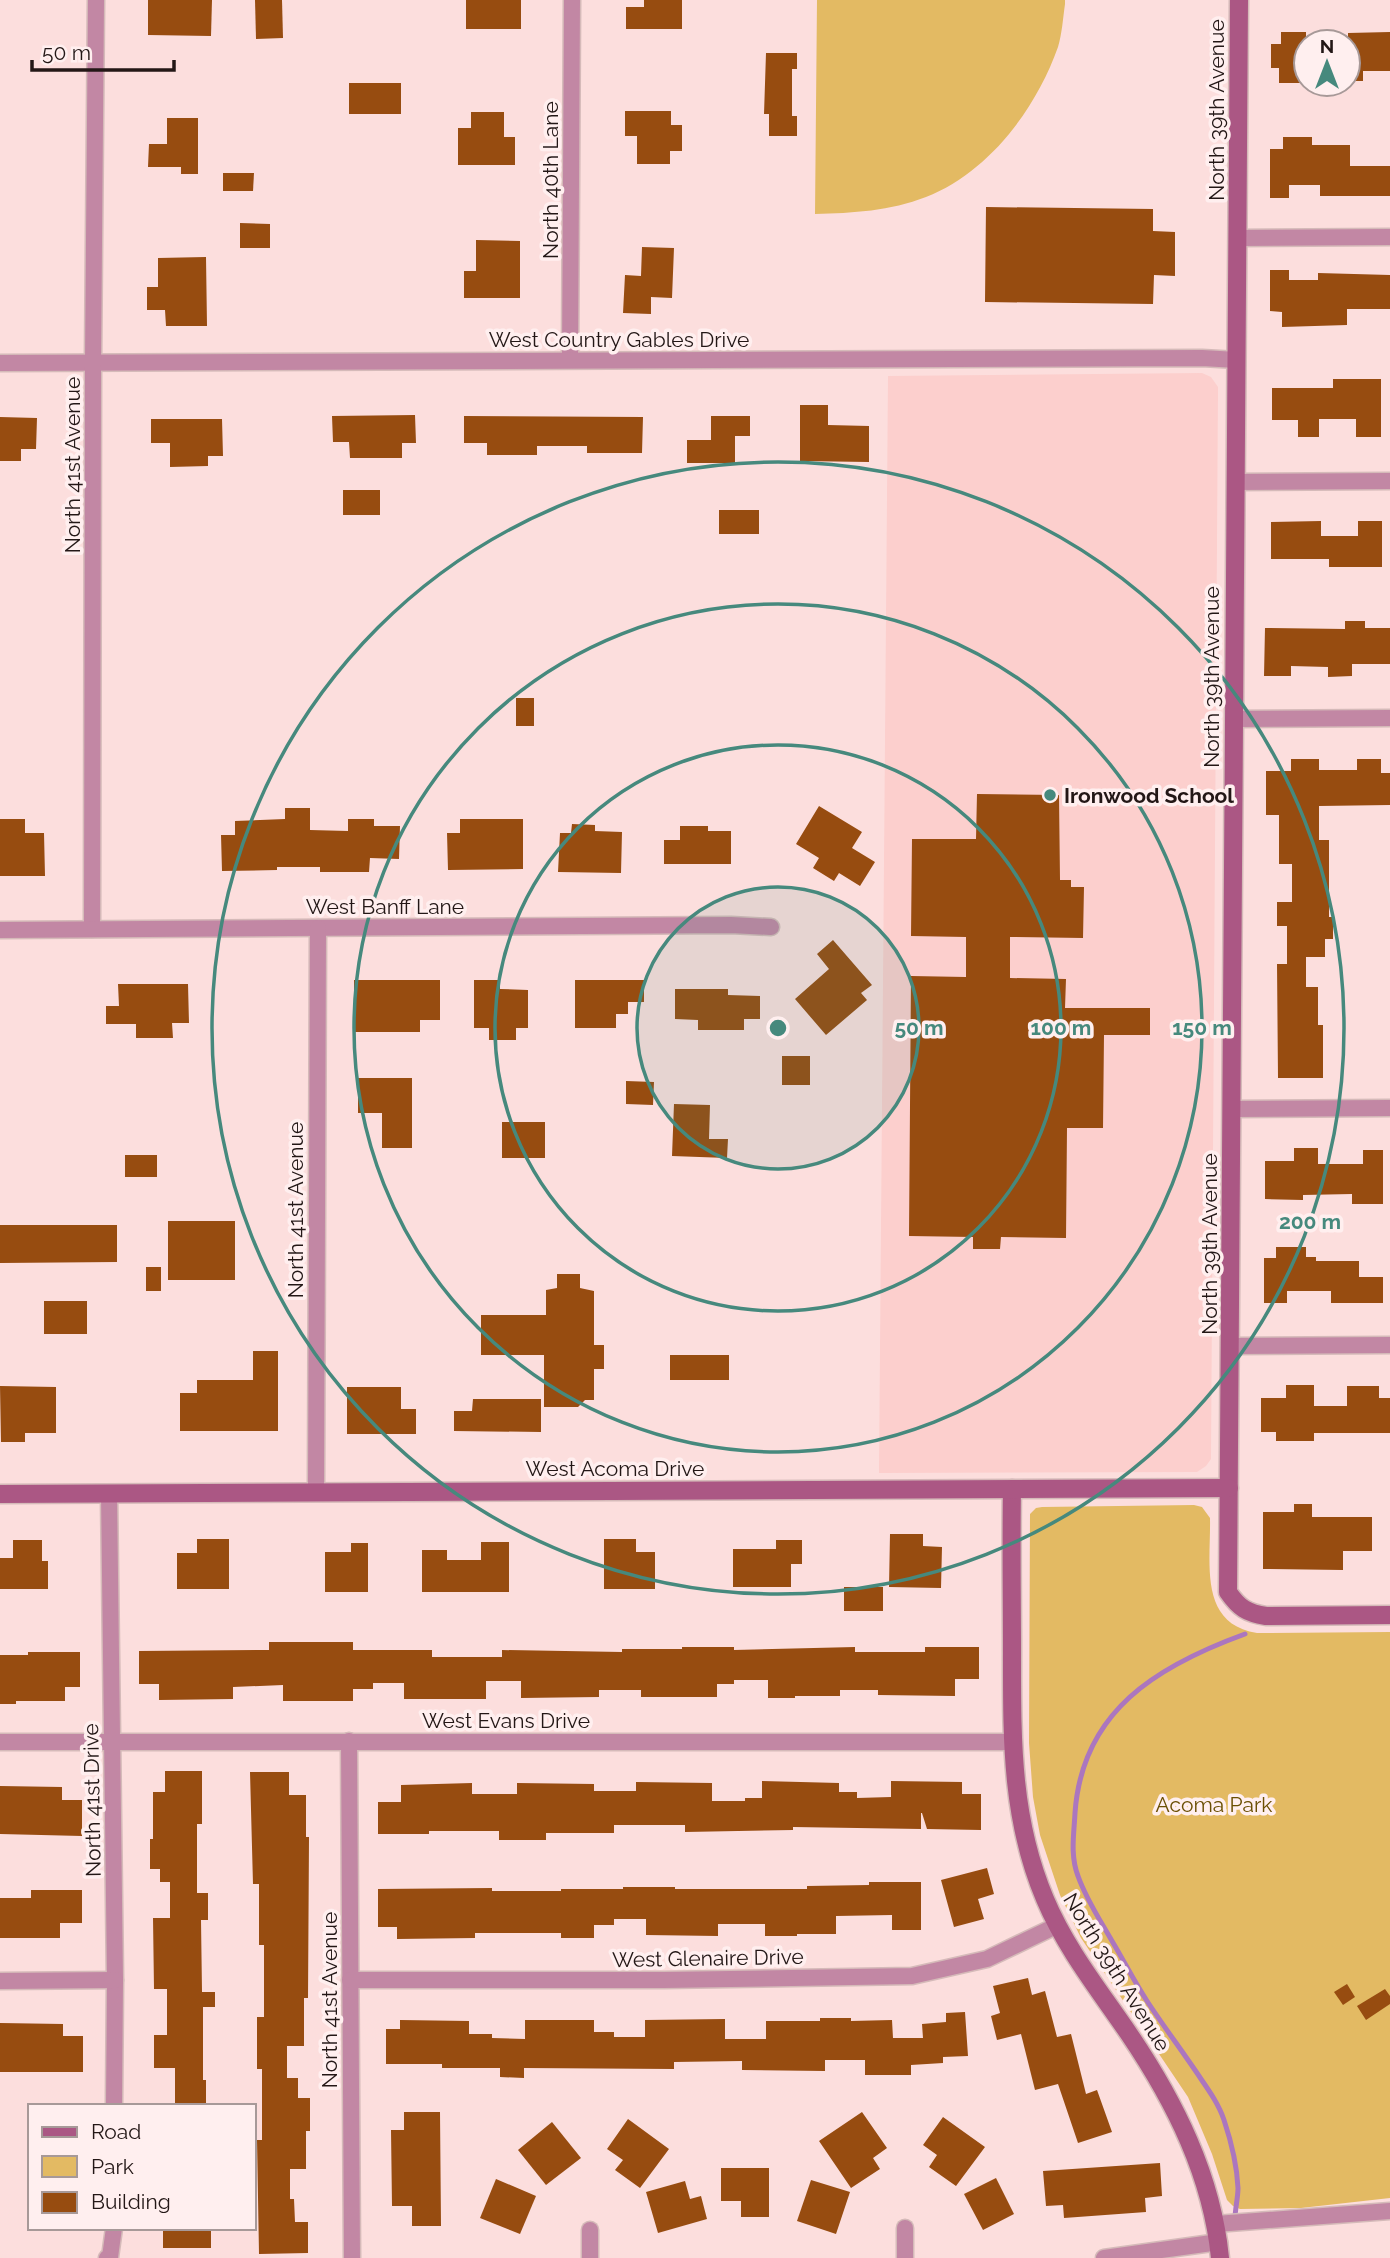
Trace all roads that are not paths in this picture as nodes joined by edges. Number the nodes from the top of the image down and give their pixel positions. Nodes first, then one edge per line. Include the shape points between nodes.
1 (96, 0) edge
2 (572, 0) edge
3 (1239, 0) edge
4 (1390, 237) edge
5 (1238, 239) junction
6 (570, 360) junction
7 (1237, 360) junction
8 (0, 363) edge
9 (93, 363) junction
10 (1390, 481) edge
11 (1236, 482) junction
12 (1390, 718) edge
13 (1234, 719) junction
14 (771, 927) dead end
15 (318, 928) junction
16 (92, 929) junction
17 (0, 930) edge
18 (1390, 1108) edge
19 (1232, 1110) junction
20 (1390, 1345) edge
21 (1230, 1346) junction
22 (1229, 1488) junction
23 (1012, 1489) junction
24 (316, 1492) junction
25 (109, 1493) junction
26 (0, 1494) edge
27 (1390, 1615) edge
28 (112, 1741) junction
29 (349, 1741) junction
30 (0, 1742) edge
31 (1012, 1742) junction
32 (1058, 1925) junction
33 (115, 1980) junction
34 (350, 1980) junction
35 (0, 1981) edge
36 (114, 2104) edge
37 (1390, 2211) edge
38 (905, 2228) dead end
39 (114, 2230) edge
40 (590, 2230) dead end
41 (1218, 2242) edge
42 (108, 2258) edge
43 (352, 2258) edge
44 (590, 2258) edge
45 (905, 2258) edge
46 (1104, 2258) edge

1 - 9 street, North 41st Avenue
2 - 6 street, North 40th Lane
3 - 5 street, North 39th Avenue
4 - 5 street
5 - 7 street, North 39th Avenue
6 - 7 street, West Country Gables Drive
6 - 9 street, West Country Gables Drive
7 - 11 street, North 39th Avenue
8 - 9 street, West Country Gables Drive
9 - 16 street, North 41st Avenue
10 - 11 street
11 - 13 street, North 39th Avenue
12 - 13 street
13 - 19 street, North 39th Avenue
14 - 15 street, West Banff Lane
15 - 16 street, West Banff Lane
15 - 24 street, North 41st Avenue
16 - 17 street, West Banff Lane
18 - 19 street
19 - 21 street, North 39th Avenue
20 - 21 street
21 - 22 street, North 39th Avenue
22 - 23 street, West Acoma Drive
22 - 27 street, North 39th Avenue via 1228,1592 1236,1604 1248,1613 1266,1616
23 - 24 street, West Acoma Drive
23 - 31 street, North 39th Avenue
24 - 25 street, West Acoma Drive
25 - 26 street, West Acoma Drive
25 - 28 street, North 41st Drive
28 - 29 street, West Evans Drive
28 - 30 street, West Evans Drive
28 - 33 street, North 41st Drive
29 - 31 street, West Evans Drive
29 - 34 street, North 41st Avenue
31 - 32 street, North 39th Avenue via 1024,1835
32 - 34 street, West Glenaire Drive via 987,1959 912,1976
32 - 41 street, North 39th Avenue via 1177,2112 1201,2171
33 - 35 street
33 - 36 street, North 41st Drive
34 - 43 street, North 41st Avenue
37 - 41 street via 1241,2221
38 - 45 street
39 - 42 street
40 - 44 street
41 - 46 street

